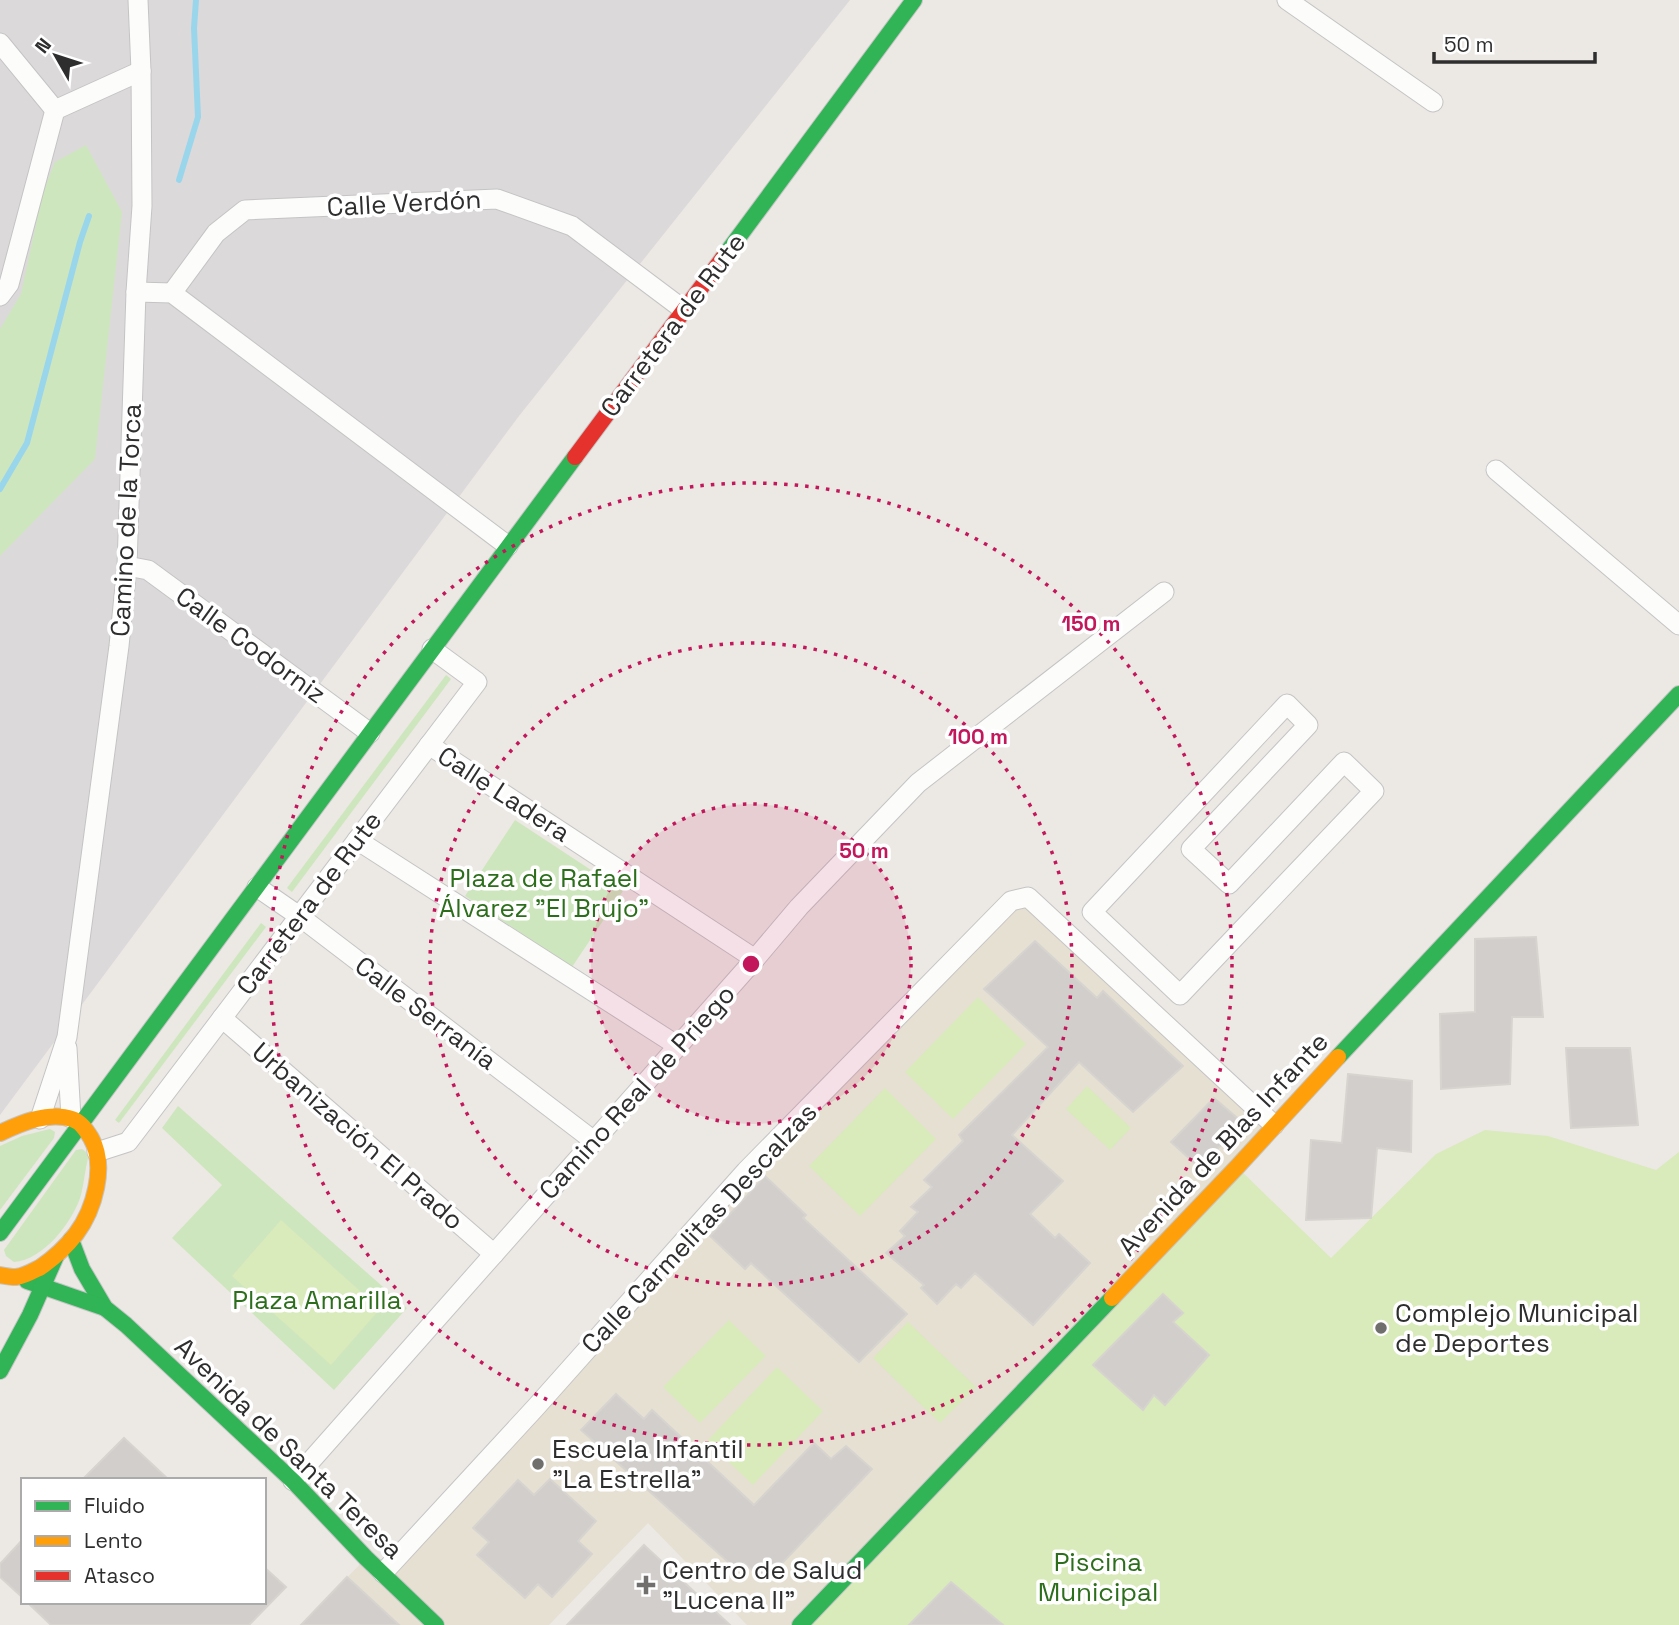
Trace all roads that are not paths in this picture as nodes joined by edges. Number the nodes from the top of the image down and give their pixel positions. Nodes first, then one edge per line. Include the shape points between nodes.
1 (138, 0) edge
2 (914, 0) edge
3 (1287, 0) edge
4 (0, 43) edge
5 (141, 71) junction
6 (1433, 102) dead end
7 (55, 110) junction
8 (136, 292) junction
9 (172, 293) junction
10 (0, 296) edge
11 (684, 310) junction
12 (1496, 470) dead end
13 (508, 546) junction
14 (127, 566) junction
15 (1164, 592) dead end
16 (1679, 625) edge
17 (432, 649) junction
18 (1679, 694) edge
19 (370, 733) junction
20 (429, 745) junction
21 (357, 840) junction
22 (257, 887) junction
23 (1092, 912) joint
24 (299, 916) junction
25 (755, 960) junction
26 (222, 1018) junction
27 (67, 1037) junction
28 (678, 1046) junction
29 (40, 1119) junction
30 (76, 1121) junction
31 (1275, 1125) junction
32 (0, 1133) edge
33 (594, 1141) junction
34 (97, 1152) junction
35 (0, 1233) edge
36 (71, 1240) junction
37 (494, 1254) junction
38 (56, 1256) junction
39 (8, 1276) edge
40 (44, 1287) junction
41 (105, 1308) junction
42 (0, 1371) edge
43 (293, 1481) junction
44 (383, 1573) junction
45 (436, 1625) edge
46 (800, 1625) edge

1 - 5 street, Camino de la Torca
2 - 11 street, Carretera de Rute
3 - 6 street
4 - 7 street
5 - 7 street
5 - 8 street, Camino de la Torca via 142,206
7 - 10 street via 9,284
8 - 9 street
8 - 14 street, Camino de la Torca
9 - 11 street, Calle Verdón via 216,233 246,210 497,199 572,226
9 - 13 street
11 - 13 street, Carretera de Rute
12 - 16 street
13 - 17 street, Carretera de Rute
14 - 19 street, Calle Codorniz via 148,570
14 - 27 street, Camino de la Torca
15 - 25 street, Camino Real de Priego via 918,783 799,907
17 - 19 street, Carretera de Rute
17 - 20 street, Carretera de Rute via 477,682
18 - 31 street, Avenida de Blas Infante
19 - 22 street, Carretera de Rute
20 - 21 street, Carretera de Rute
20 - 25 street, Calle Ladera
21 - 24 street, Carretera de Rute
21 - 28 street
22 - 24 street, Calle Serranía
22 - 30 street, Carretera de Rute
23 - 23 street via 1287,704 1308,725 1191,849 1229,884 1344,762 1374,792 1180,995
24 - 26 street, Carretera de Rute
24 - 33 street, Calle Serranía
25 - 28 street, Camino Real de Priego
26 - 34 street, Carretera de Rute via 128,1142
26 - 37 street, Urbanización El Prado
27 - 29 street, Camino de la Torca
27 - 30 street, Camino de la Torca
28 - 33 street, Camino Real de Priego
29 - 30 street
29 - 32 street
30 - 34 street
30 - 35 street, Carretera de Rute
31 - 44 street, Calle Carmelitas Descalzas via 1028,898 1012,901 746,1171
31 - 46 street, Avenida de Blas Infante
33 - 37 street, Camino Real de Priego
34 - 36 street via 89,1206
36 - 38 street
36 - 41 street, Avenida de Santa Teresa
37 - 43 street, Camino Real de Priego
38 - 39 street via 35,1270
38 - 40 street
39 - 40 street, Avenida de Santa Teresa
40 - 41 street, Avenida de Santa Teresa
40 - 42 street
41 - 43 street, Avenida de Santa Teresa
43 - 44 street, Avenida de Santa Teresa
44 - 45 street, Avenida de Santa Teresa

